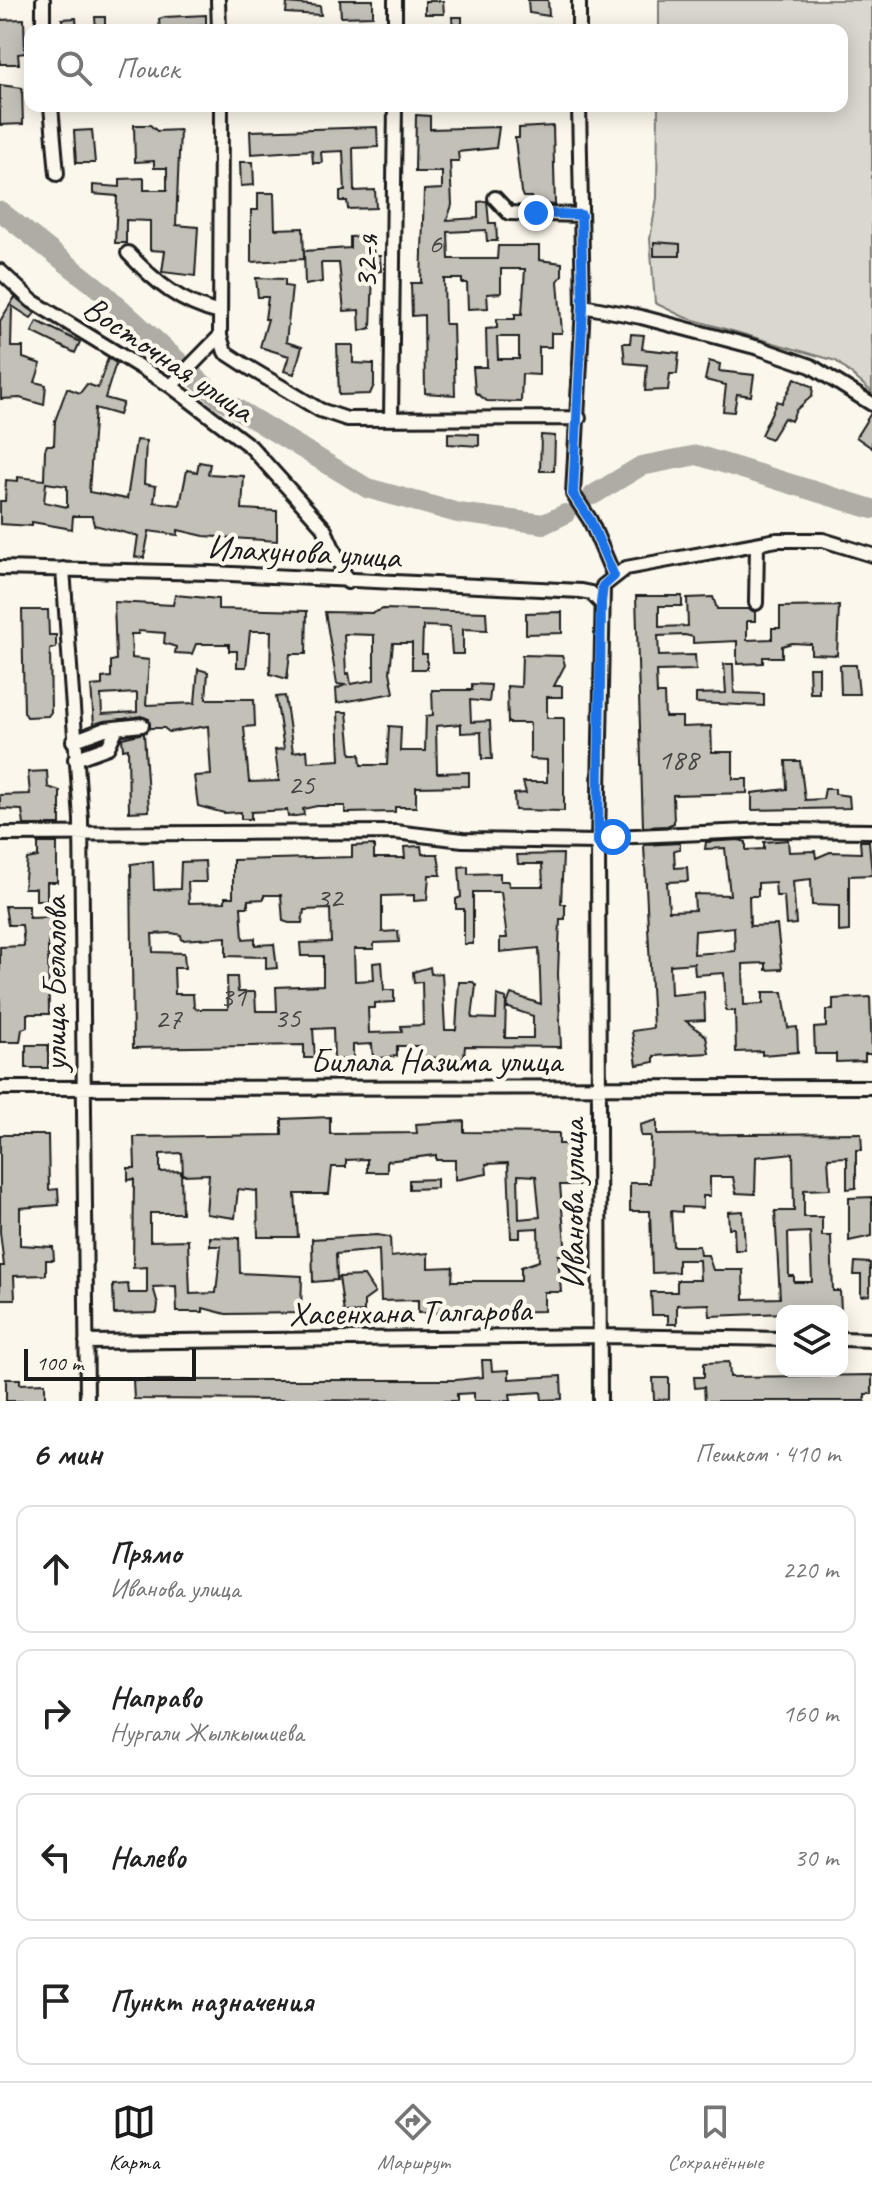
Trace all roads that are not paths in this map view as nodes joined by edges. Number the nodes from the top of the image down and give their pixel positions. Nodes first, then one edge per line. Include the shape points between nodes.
1 (43, 0) edge
2 (218, 0) edge
3 (395, 0) edge
4 (579, 0) edge
5 (43, 24) edge
6 (219, 24) edge
7 (395, 24) edge
8 (579, 24) edge
9 (52, 112) edge
10 (221, 112) edge
11 (395, 112) edge
12 (579, 112) edge
13 (57, 174) dead end
14 (495, 198) dead end
15 (581, 215) junction
16 (128, 253) dead end
17 (0, 271) edge
18 (583, 306) junction
19 (220, 313) junction
20 (220, 336) junction
21 (171, 386) junction
22 (872, 404) edge
23 (579, 418) junction
24 (391, 419) junction
25 (757, 544) junction
26 (872, 555) edge
27 (0, 568) edge
28 (63, 569) junction
29 (614, 576) junction
30 (348, 582) junction
31 (601, 603) junction
32 (756, 603) dead end
33 (142, 725) dead end
34 (117, 728) junction
35 (73, 741) junction
36 (75, 759) junction
37 (872, 831) edge
38 (0, 834) edge
39 (80, 836) junction
40 (598, 842) junction
41 (872, 1087) edge
42 (0, 1088) edge
43 (82, 1088) junction
44 (599, 1088) junction
45 (600, 1336) junction
46 (776, 1339) edge
47 (848, 1339) edge
48 (872, 1340) edge
49 (86, 1342) junction
50 (87, 1401) edge
51 (600, 1401) edge

1 - 5 street
2 - 6 street
3 - 7 street
4 - 8 street
9 - 13 street
10 - 19 street
11 - 24 street, 32-я
12 - 15 street
14 - 15 street via 509,213
15 - 18 street
16 - 19 street via 162,289
17 - 21 street, Восточная улица via 32,301
18 - 22 street via 759,348 811,366
18 - 23 street
19 - 20 street
20 - 21 street
20 - 24 street via 225,352 320,410 347,419
21 - 30 street, Восточная улица via 251,447 324,528
23 - 24 street
23 - 29 street via 573,494
25 - 26 street via 823,540
25 - 29 street via 626,568
25 - 32 street
27 - 28 street, Илахунова улица
28 - 30 street, Илахунова улица
28 - 35 street, улица Белалова
29 - 31 street, Иванова улица via 603,586
30 - 31 street, Илахунова улица via 581,591
31 - 40 street, Иванова улица
33 - 34 street
34 - 35 street
34 - 36 street via 108,747
35 - 36 street, улица Белалова
36 - 39 street, улица Белалова
37 - 40 street via 770,830
38 - 39 street
39 - 40 street via 338,831
39 - 43 street, улица Белалова
40 - 44 street, Иванова улица
41 - 44 street, Билала Назима улица
42 - 43 street, Билала Назима улица
43 - 44 street, Билала Назима улица
43 - 49 street, улица Белалова
44 - 45 street, Иванова улица
45 - 46 street, Хасенхана Талгарова
45 - 49 street, Хасенхана Талгарова
45 - 51 street, Иванова улица
47 - 48 street
49 - 50 street, улица Белалова

